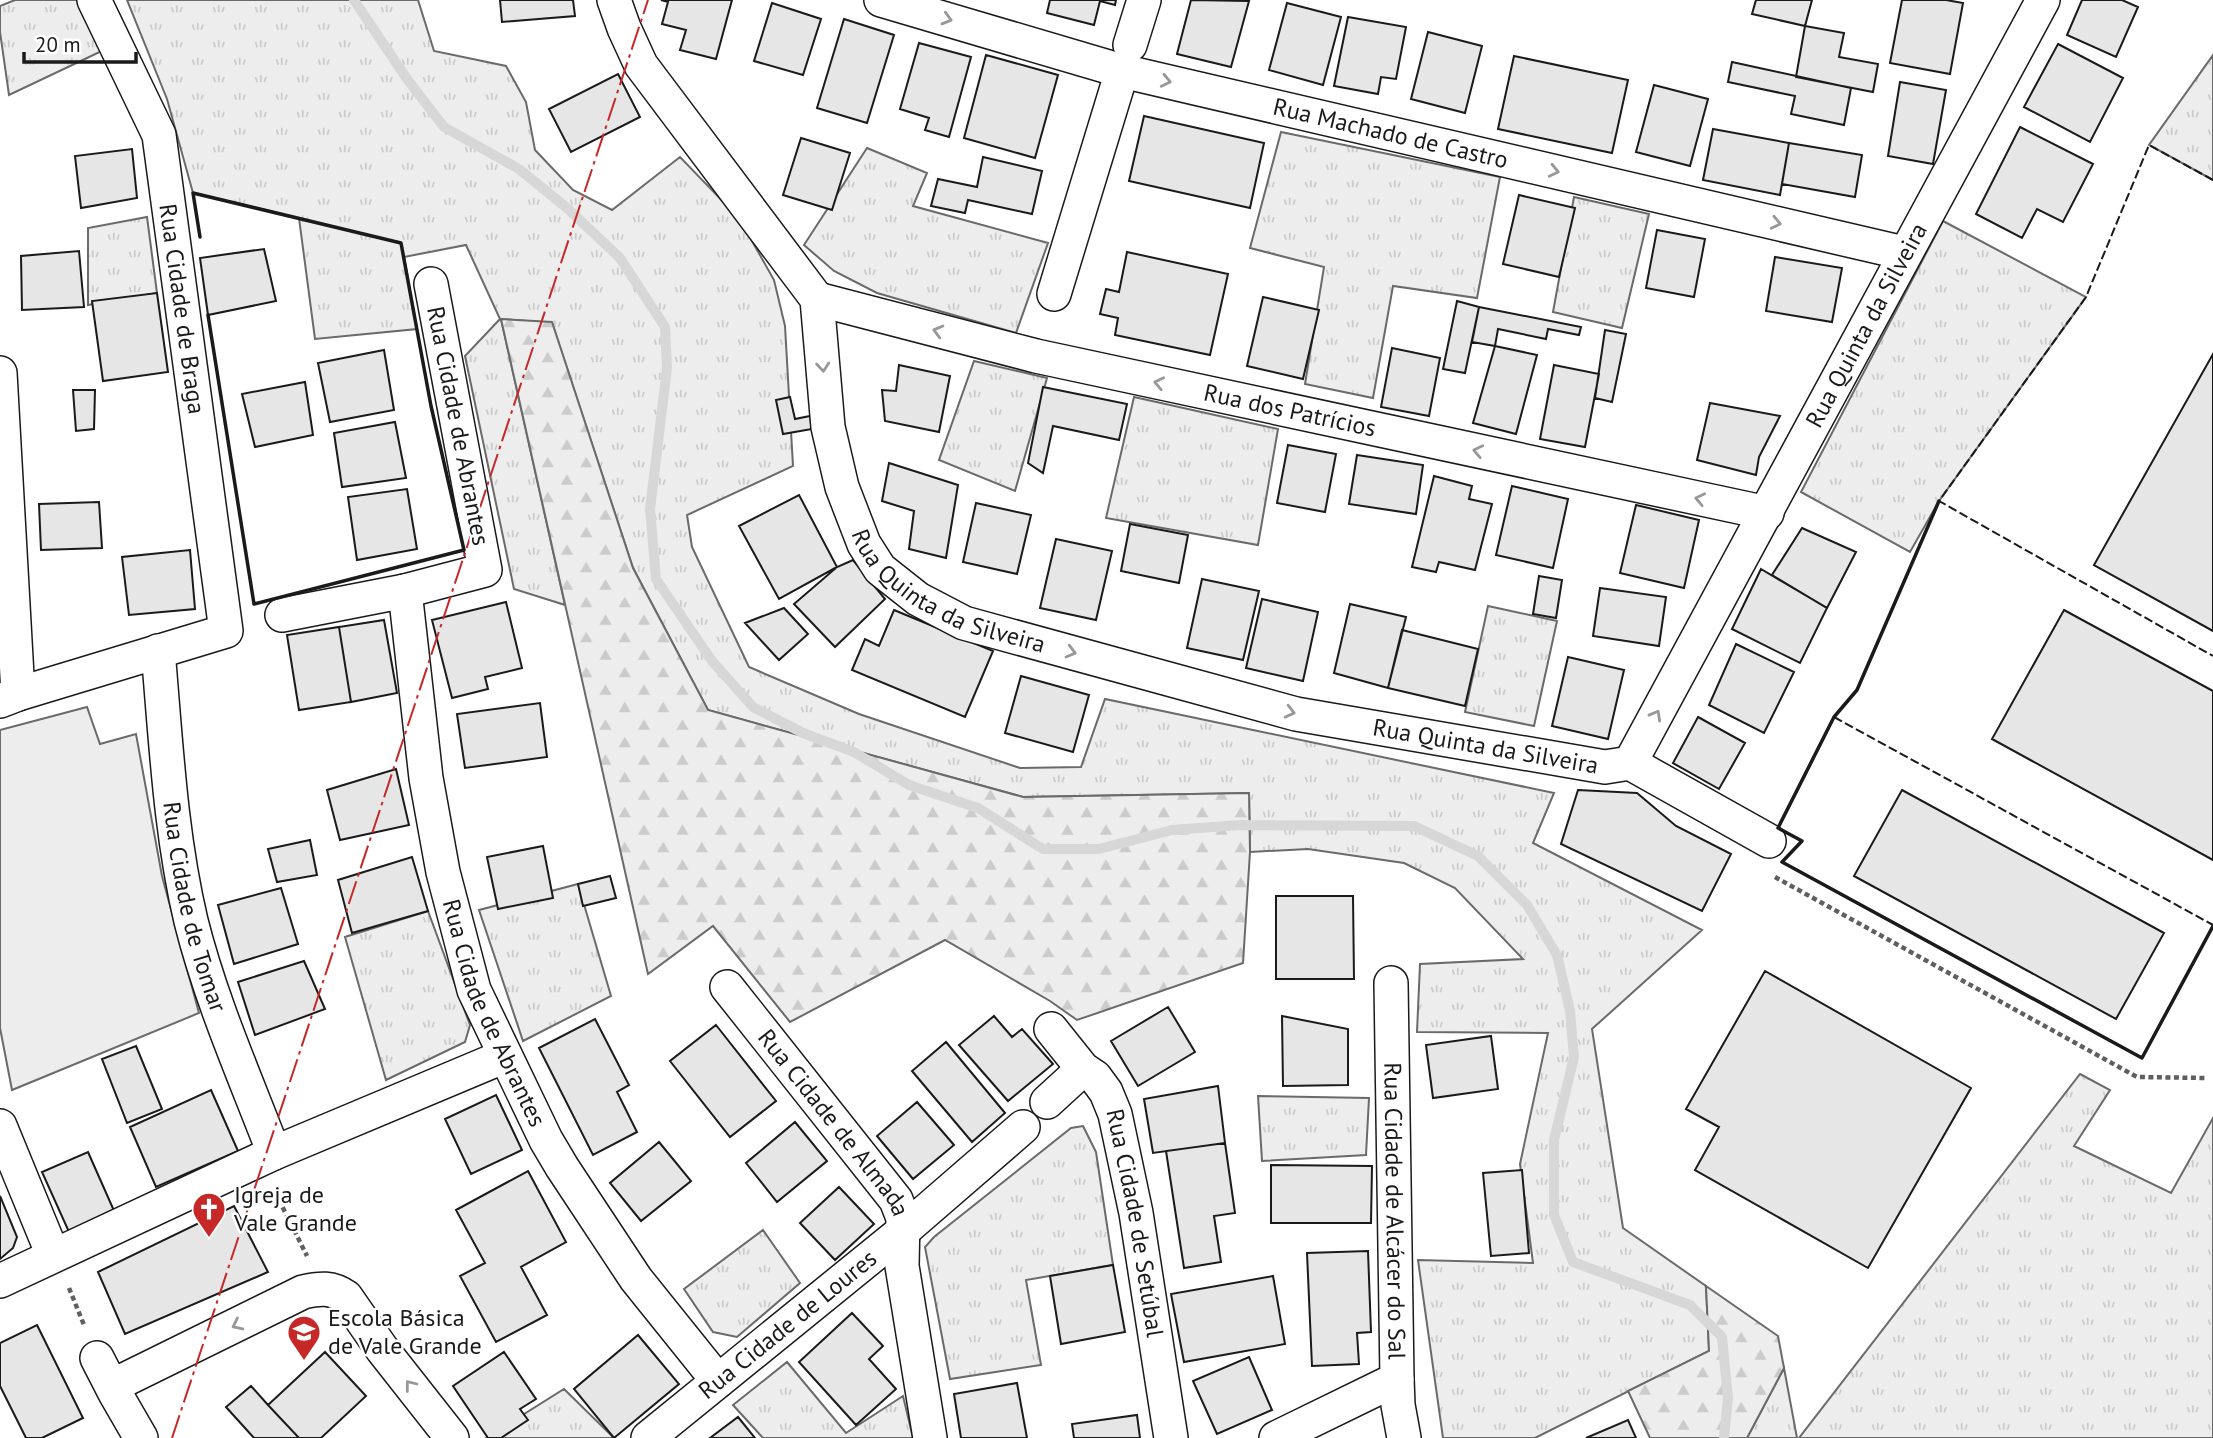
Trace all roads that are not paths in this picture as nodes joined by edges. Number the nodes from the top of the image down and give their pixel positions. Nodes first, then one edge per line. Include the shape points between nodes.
1 (93, 0) edge
2 (614, 0) edge
3 (881, 0) edge
4 (1144, 0) edge
5 (2043, 0) edge
6 (1126, 58) junction
7 (1904, 253) junction
8 (431, 284) dead end
9 (1054, 294) dead end
10 (817, 299) junction
11 (0, 373) edge
12 (1767, 513) junction
13 (405, 591) junction
14 (282, 615) dead end
15 (158, 650) junction
16 (9, 698) edge
17 (1630, 763) junction
18 (1769, 841) road end
19 (1391, 983) dead end
20 (727, 986) dead end
21 (1051, 1029) dead end
22 (505, 1056) junction
23 (1083, 1069) junction
24 (1047, 1102) dead end
25 (0, 1126) edge
26 (1023, 1127) dead end
27 (272, 1166) junction
28 (903, 1231) junction
29 (53, 1255) junction
30 (0, 1281) edge
31 (1397, 1379) junction
32 (718, 1381) junction
33 (142, 1438) edge
34 (452, 1438) edge
35 (648, 1438) edge
36 (930, 1438) edge
37 (1171, 1438) edge
38 (1276, 1438) edge
39 (1404, 1438) edge

1 - 15 street, Rua Cidade de Braga via 159,135 226,631
2 - 10 street via 641,65
3 -> 6 street, Rua Machado de Castro
4 - 6 street
5 - 7 street, Rua Quinta da Silveira
6 -> 7 street, Rua Machado de Castro
6 - 9 street
7 - 12 street, Rua Quinta da Silveira
8 - 13 street, Rua Cidade de Abrantes via 485,570
12 -> 10 street, Rua dos Patrícios via 1036,356
10 -> 17 street, Rua Quinta da Silveira via 828,427 842,487 864,544 880,569 926,604 964,623 1296,713 1605,767
11 - 16 street
17 -> 12 street, Rua Quinta da Silveira
13 - 14 street, Rua Cidade de Abrantes
13 - 22 street, Rua Cidade de Abrantes via 426,778 443,872 474,990
15 - 16 street
15 - 27 street, Rua Cidade de Tomar via 173,823 192,922
17 - 18 street, Rua Quinta da Silveira
19 - 31 street, Rua Cidade de Alcácer do Sal
20 - 28 street, Rua Cidade de Almada via 895,1200
21 - 23 street, Rua Cidade de Setúbal
22 - 27 street
22 - 32 street, Rua Cidade de Abrantes via 546,1140 577,1189 636,1279
23 - 24 street
23 - 37 street, Rua Cidade de Setúbal via 1106,1092 1121,1139
25 - 29 street
26 - 28 street, Rua Cidade de Loures
27 - 29 street
28 - 32 street, Rua Cidade de Loures
28 - 36 street, Rua Cidade de Almada via 902,1266
29 - 30 street
31 - 38 street
31 - 39 street, Rua Cidade de Alcácer do Sal
32 - 35 street, Rua Cidade de Loures
34 -> 33 street via 346,1297 322,1289 303,1292 105,1372

